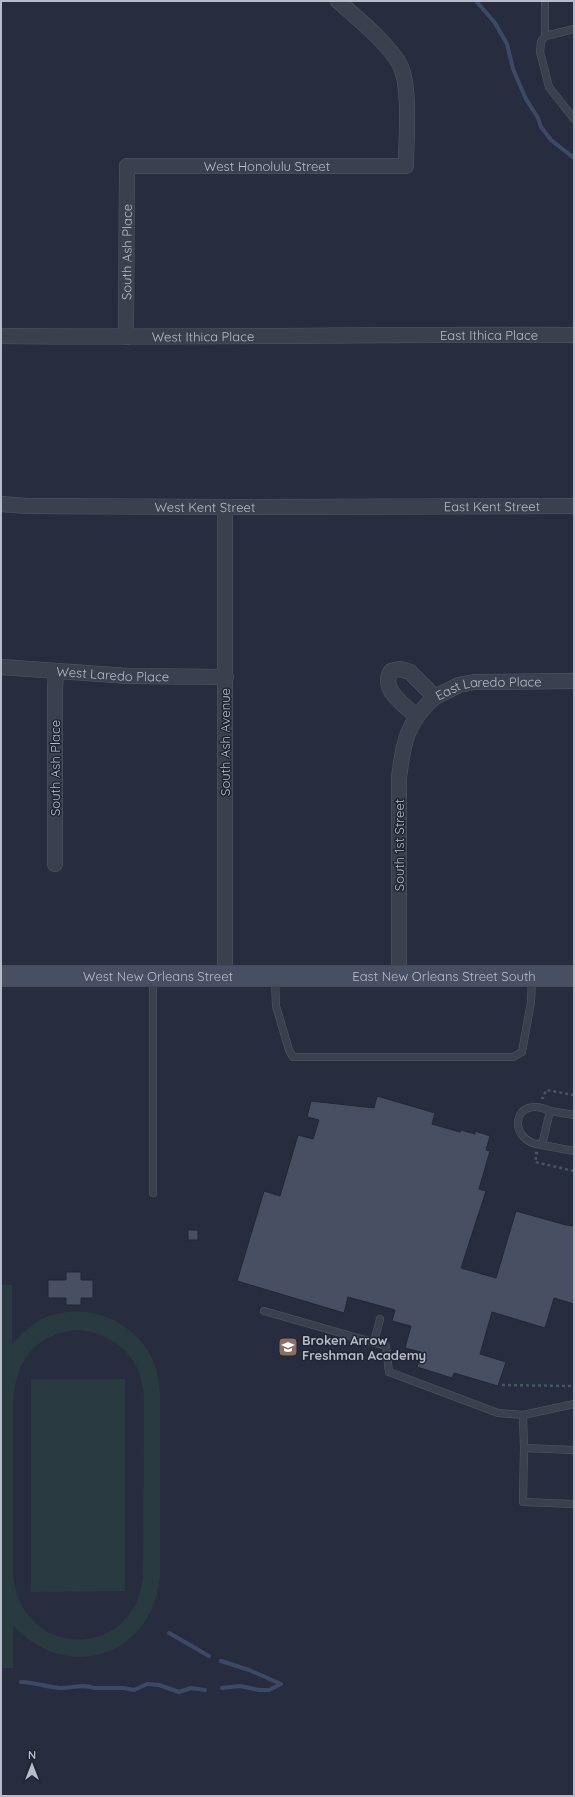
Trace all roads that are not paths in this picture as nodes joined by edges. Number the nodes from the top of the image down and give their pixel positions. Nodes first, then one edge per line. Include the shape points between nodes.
1 (338, 1) edge
2 (545, 1) edge
3 (574, 29) edge
4 (545, 36) junction
5 (574, 119) edge
6 (127, 166) joint
7 (404, 334) joint
8 (574, 335) edge
9 (1, 336) edge
10 (126, 337) junction
11 (1, 504) edge
12 (410, 506) joint
13 (574, 506) edge
14 (225, 508) junction
15 (1, 666) edge
16 (56, 671) junction
17 (226, 677) junction
18 (574, 681) edge
19 (435, 697) junction
20 (416, 716) junction
21 (55, 864) dead end
22 (1, 976) edge
23 (153, 976) junction
24 (225, 976) junction
25 (274, 976) junction
26 (315, 976) joint
27 (399, 976) junction
28 (532, 976) junction
29 (574, 976) edge
30 (550, 1110) junction
31 (574, 1115) edge
32 (542, 1145) junction
33 (574, 1152) edge
34 (153, 1193) dead end
35 (264, 1311) dead end
36 (380, 1319) dead end
37 (374, 1342) junction
38 (574, 1404) edge
39 (523, 1415) junction
40 (524, 1448) junction
41 (574, 1450) edge
42 (574, 1504) edge

1 - 6 street, West Honolulu Street via 394,55 401,67 406,91 406,166
2 - 4 lane
3 - 4 lane
4 - 5 lane via 540,42 540,52 549,87
6 - 10 street, South Ash Place
7 - 8 street, East Ithica Place
7 - 10 street, West Ithica Place
9 - 10 street, West Ithica Place
11 - 14 street, West Kent Street
12 - 13 street, East Kent Street
12 - 14 street, West Kent Street
14 - 17 street, South Ash Avenue
15 - 16 street, West Laredo Place
16 - 17 street, West Laredo Place via 128,676
16 - 21 street, South Ash Place
17 - 24 street, South Ash Avenue
18 - 19 street, East Laredo Place via 474,682 460,685
19 - 20 street, South 1st Street
19 - 20 street, East Laredo Place via 410,672 400,669 391,671 387,677 387,685
20 - 27 street, South 1st Street via 405,740 399,778
22 - 23 main road, West New Orleans Street
23 - 24 main road, West New Orleans Street
23 - 34 lane
24 - 25 main road, West New Orleans Street
25 - 26 main road, West New Orleans Street
25 - 28 lane via 276,1006 293,1057 513,1057 522,1052 531,1002
26 - 27 main road, East New Orleans Street South
27 - 28 main road, East New Orleans Street South
28 - 29 main road, East New Orleans Street South
30 - 31 lane
30 - 32 lane
30 - 32 lane via 532,1106 524,1110 518,1123 519,1131 525,1139 533,1144
32 - 33 lane
35 - 37 lane
36 - 37 lane
37 - 39 lane via 386,1346 389,1372 498,1414
38 - 39 lane
39 - 40 lane
40 - 41 lane
40 - 42 lane via 523,1502

